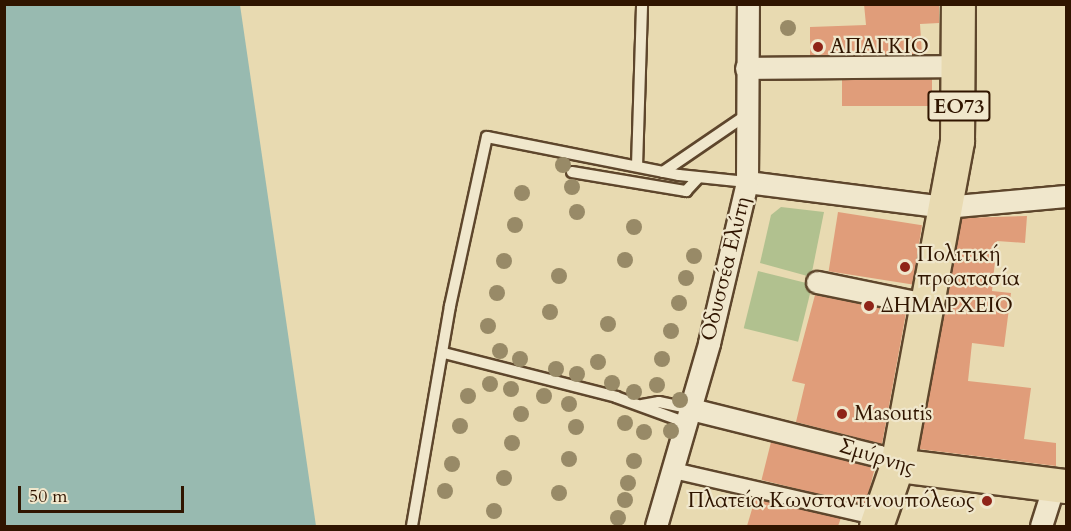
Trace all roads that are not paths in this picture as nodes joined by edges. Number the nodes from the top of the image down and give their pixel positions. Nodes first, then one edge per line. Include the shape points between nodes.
1 (642, 4) edge
2 (748, 4) edge
3 (957, 4) edge
4 (960, 66) junction
5 (746, 68) junction
6 (745, 116) junction
7 (592, 157) junction
8 (637, 166) junction
9 (663, 172) junction
10 (698, 178) junction
11 (747, 182) junction
12 (1066, 196) edge
13 (945, 207) junction
14 (818, 282) dead end
15 (924, 304) junction
16 (444, 353) junction
17 (689, 416) junction
18 (897, 465) junction
19 (673, 470) junction
20 (1060, 486) edge
21 (878, 522) edge
22 (412, 526) edge
23 (656, 526) edge
24 (1041, 526) edge

1 - 8 lane
2 - 5 street, Οδυσσέα Ελύτη
3 - 4 main road, ΕΟ73
4 - 5 street
4 - 13 main road, ΕΟ73 via 957,141
5 - 6 street, Οδυσσέα Ελύτη
6 - 9 lane
6 - 11 street, Οδυσσέα Ελύτη
7 - 8 lane
7 - 10 lane via 572,172 686,191
7 - 16 lane via 487,137
8 - 9 lane
9 - 10 lane
10 - 11 lane
11 - 13 street
11 - 17 street, Οδυσσέα Ελύτη
12 - 13 street
13 - 15 main road, ΕΟ73
14 - 15 street
15 - 18 main road, ΕΟ73
16 - 17 lane via 642,405 659,402
16 - 22 lane
17 - 18 street, Σμύρνης via 879,456
17 - 19 street, Οδυσσέα Ελύτη
18 - 20 main road, Σμύρνης
18 - 21 main road, ΕΟ73
19 - 21 street
19 - 23 street, Οδυσσέα Ελύτη
20 - 24 street

